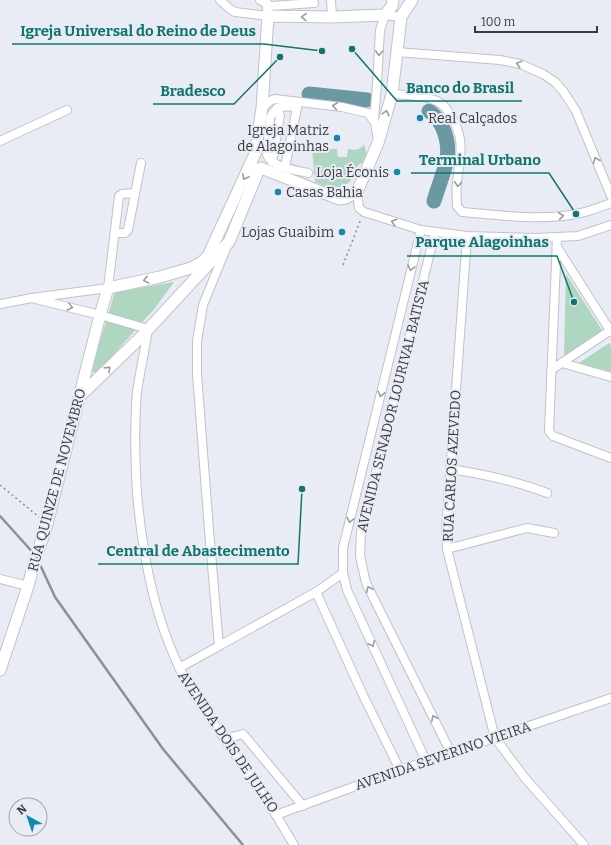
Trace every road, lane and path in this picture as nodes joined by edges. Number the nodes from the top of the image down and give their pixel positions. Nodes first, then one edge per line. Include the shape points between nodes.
1 (220, 0) edge
2 (331, 0) edge
3 (393, 0) edge
4 (412, 0) edge
5 (314, 3) dead end
6 (265, 5) edge
7 (385, 15) junction
8 (332, 17) junction
9 (401, 17) junction
10 (397, 52) junction
11 (392, 94) junction
12 (298, 104) junction
13 (262, 108) junction
14 (67, 110) dead end
15 (374, 120) junction
16 (0, 140) edge
17 (378, 143) junction
18 (255, 154) junction
19 (141, 163) dead end
20 (285, 167) junction
21 (261, 168) junction
22 (308, 173) dead end
23 (357, 192) junction
24 (135, 193) junction
25 (611, 196) edge
26 (611, 203) edge
27 (364, 212) junction
28 (611, 225) edge
29 (421, 230) junction
30 (435, 232) junction
31 (115, 233) junction
32 (467, 236) junction
33 (557, 238) junction
34 (229, 242) junction
35 (557, 247) junction
36 (210, 258) junction
37 (343, 265) dead end
38 (171, 274) junction
39 (108, 288) junction
40 (32, 298) junction
41 (0, 304) edge
42 (171, 305) junction
43 (100, 315) junction
44 (148, 329) junction
45 (611, 331) edge
46 (562, 363) junction
47 (551, 370) junction
48 (611, 377) edge
49 (79, 396) junction
50 (611, 458) edge
51 (450, 469) junction
52 (0, 485) edge
53 (547, 493) dead end
54 (47, 524) junction
55 (554, 532) dead end
56 (447, 549) junction
57 (343, 573) junction
58 (0, 579) edge
59 (28, 586) junction
60 (316, 592) junction
61 (220, 646) junction
62 (179, 668) junction
63 (0, 670) edge
64 (611, 698) edge
65 (495, 738) junction
66 (225, 739) junction
67 (451, 753) junction
68 (426, 761) junction
69 (400, 770) junction
70 (303, 806) junction
71 (276, 815) junction
72 (294, 845) edge
73 (584, 845) edge

1 - 6 street via 235,12 258,14
2 - 8 street
3 - 7 main road
4 - 9 main road
5 - 6 street
8 -> 6 main road
6 - 13 main road
7 - 8 main road
7 - 9 street
7 -> 15 street via 380,30
9 - 10 main road
10 - 11 main road
25 -> 10 street via 576,111 563,91 544,74 520,64 500,60
17 -> 11 main road
11 -> 26 street via 431,99 441,103 448,110 459,131 461,143 457,206 462,212 558,217 583,213
12 - 13 street via 273,99
15 -> 12 street via 368,113 342,107
12 - 20 street
12 - 20 street via 277,108 280,116 272,162
13 - 18 main road
14 - 16 street
15 - 17 street
17 - 23 main road
18 - 21 main road
18 -> 36 main road
19 - 24 street
20 - 22 street
21 - 23 main road via 335,198 342,199
21 - 34 main road
23 - 27 street via 359,208
24 - 31 street via 128,230 125,233
24 - 31 street via 119,196
29 -> 27 street
27 - 37 path
28 - 33 street via 578,236
29 - 30 street
29 -> 57 street, AVENIDA SENADOR LOURIVAL BATISTA via 343,548
30 - 32 street
67 -> 30 street, AVENIDA SENADOR LOURIVAL BATISTA via 366,582 360,556 361,533
31 - 39 street
32 - 33 street
32 - 51 street, RUA CARLOS AZEVEDO
33 - 35 street
34 - 36 main road
34 - 61 street via 203,305 196,340
35 - 45 street
35 - 47 street
36 - 38 main road
36 - 42 main road
38 -> 39 main road
38 - 42 main road via 180,284
39 - 40 street
39 - 43 main road, RUA QUINZE DE NOVEMBRO
40 - 41 street
40 -> 43 street
42 - 44 main road
43 - 44 street
43 - 49 main road, RUA QUINZE DE NOVEMBRO
49 -> 44 main road
44 - 62 street, AVENIDA DOIS DE JULHO via 138,392 135,441 140,527 148,574 161,621
45 - 46 street
46 - 47 street
46 - 48 street
47 - 50 street via 548,429 550,433
49 - 54 main road, RUA QUINZE DE NOVEMBRO
51 - 53 street via 527,485
51 - 56 street, RUA CARLOS AZEVEDO
52 - 54 path
54 - 59 main road, RUA QUINZE DE NOVEMBRO
55 - 56 street via 527,528
56 - 65 street, RUA CARLOS AZEVEDO
57 - 60 street
57 -> 68 street, AVENIDA SENADOR LOURIVAL BATISTA via 347,590
58 - 59 street
59 - 63 main road, RUA QUINZE DE NOVEMBRO
60 - 61 street
60 - 69 street
61 - 62 street
62 - 66 street, AVENIDA DOIS DE JULHO
64 - 65 street, AVENIDA SEVERINO VIEIRA
65 - 67 street, AVENIDA SEVERINO VIEIRA
65 - 73 street via 524,778
66 - 70 street via 242,734
66 - 71 street, AVENIDA DOIS DE JULHO
67 - 68 street, AVENIDA SEVERINO VIEIRA
68 - 69 street, AVENIDA SEVERINO VIEIRA
69 - 70 street, AVENIDA SEVERINO VIEIRA
70 - 71 street, AVENIDA SEVERINO VIEIRA
71 - 72 street, AVENIDA DOIS DE JULHO

